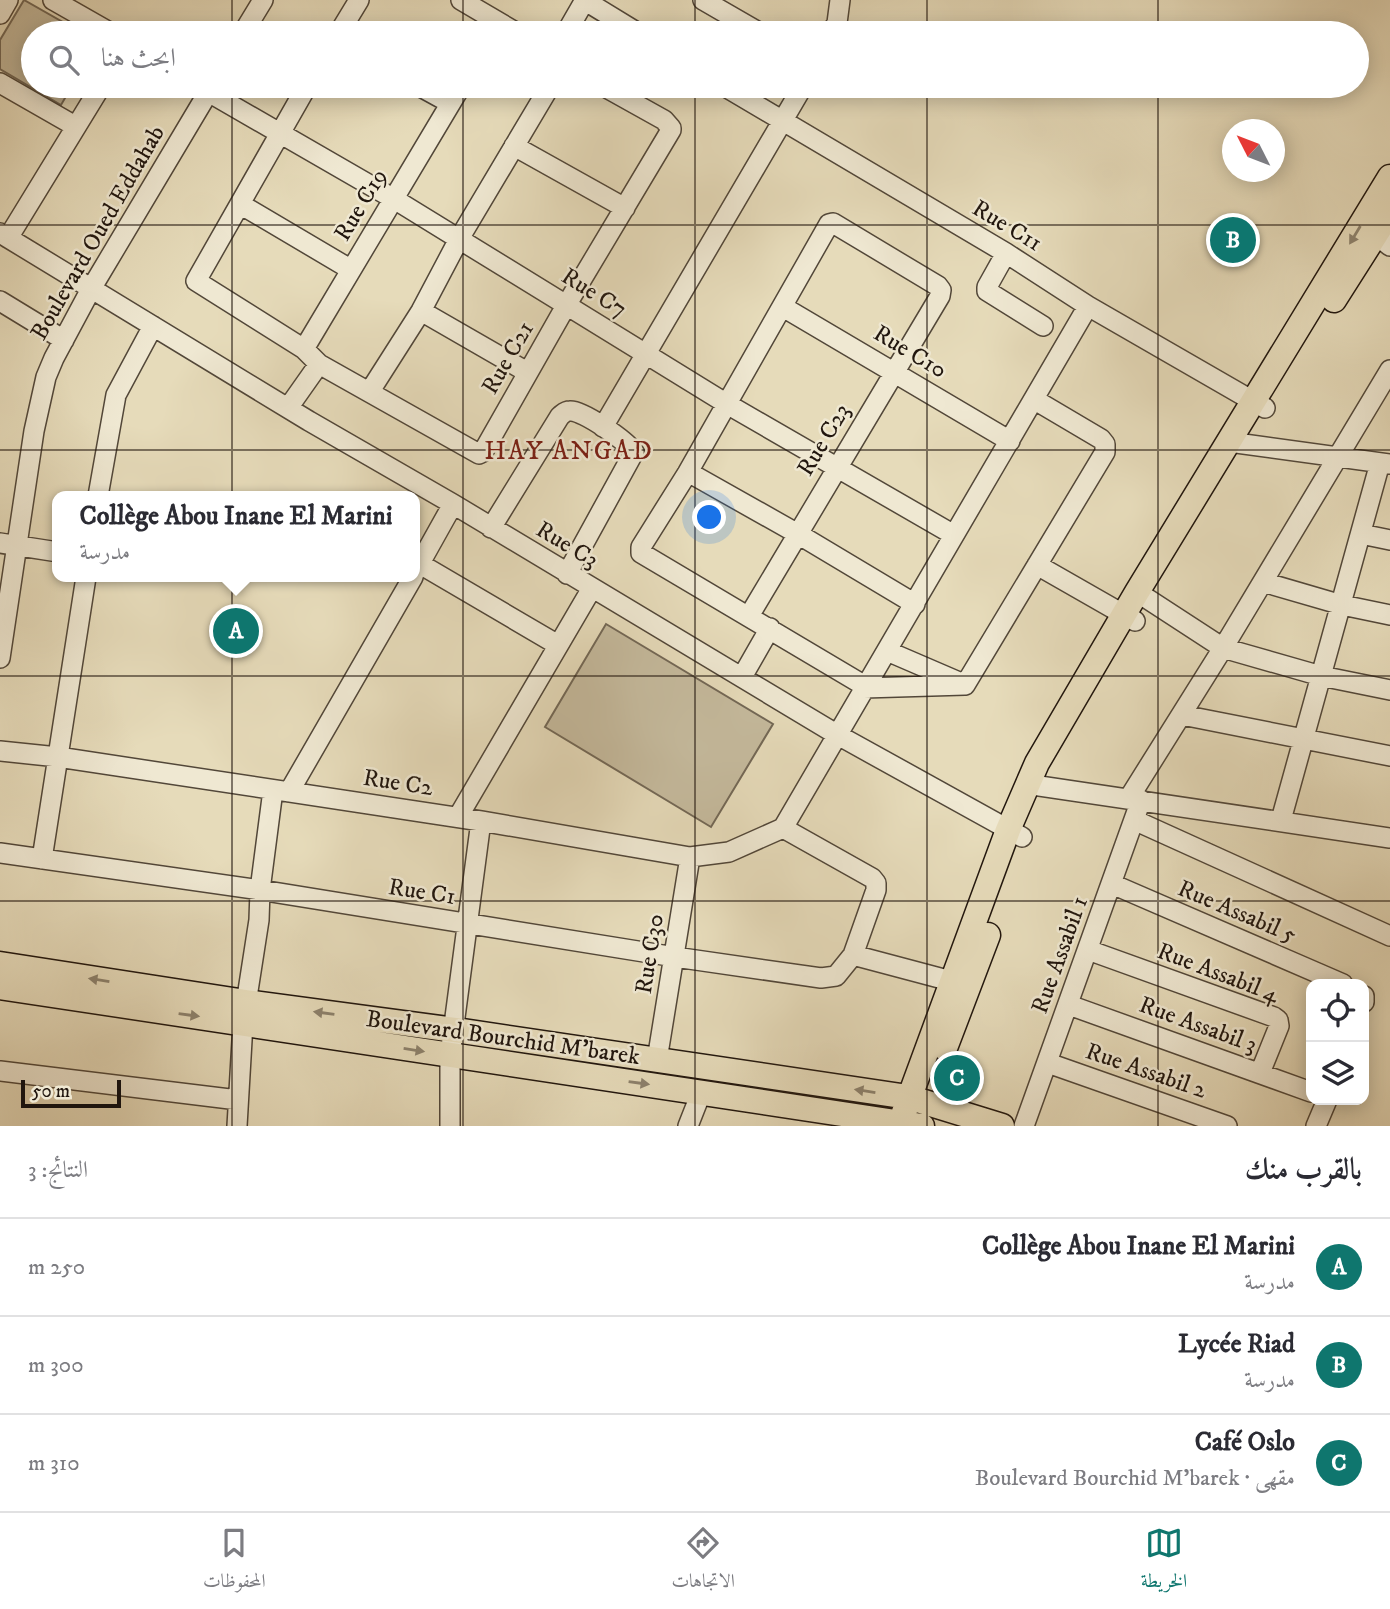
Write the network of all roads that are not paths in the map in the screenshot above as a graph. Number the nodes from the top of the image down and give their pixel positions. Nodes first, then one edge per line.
1 (9, 0) edge
2 (54, 0) edge
3 (359, 0) edge
4 (461, 0) edge
5 (585, 0) edge
6 (703, 0) edge
7 (840, 0) edge
8 (259, 1) edge
9 (0, 14) edge
10 (90, 21) edge
11 (249, 21) edge
12 (346, 21) edge
13 (487, 21) edge
14 (573, 21) edge
15 (619, 21) edge
16 (739, 21) edge
17 (836, 21) edge
18 (0, 83) edge
19 (21, 95) edge
20 (26, 98) edge
21 (93, 98) edge
22 (200, 98) edge
23 (223, 98) edge
24 (300, 98) edge
25 (441, 98) edge
26 (453, 98) edge
27 (543, 98) edge
28 (625, 98) edge
29 (744, 98) edge
30 (796, 98) edge
31 (450, 103) junction
32 (782, 121) junction
33 (75, 126) junction
34 (279, 132) junction
35 (514, 146) junction
36 (1390, 177) edge
37 (394, 200) junction
38 (240, 204) junction
39 (625, 208) junction
40 (1390, 212) edge
41 (4, 236) edge
42 (459, 239) junction
43 (1383, 241) edge
44 (1006, 253) junction
45 (351, 270) junction
46 (91, 289) junction
47 (0, 301) edge
48 (567, 304) junction
49 (1088, 306) junction
50 (783, 307) junction
51 (421, 311) junction
52 (153, 326) junction
53 (1043, 326) dead end
54 (64, 340) junction
55 (304, 349) junction
56 (647, 355) junction
57 (319, 364) junction
58 (1390, 370) edge
59 (894, 371) junction
60 (527, 372) junction
61 (370, 391) junction
62 (1035, 400) junction
63 (727, 404) junction
64 (1259, 405) junction
65 (288, 408) junction
66 (603, 427) junction
67 (1010, 441) junction
68 (1237, 443) junction
69 (1338, 456) junction
70 (1385, 463) edge
71 (836, 467) junction
72 (688, 472) junction
73 (99, 491) edge
74 (453, 504) junction
75 (491, 528) junction
76 (798, 534) junction
77 (1361, 534) junction
78 (954, 535) junction
79 (1390, 540) edge
80 (8, 545) edge
81 (52, 551) edge
82 (420, 564) edge
83 (1037, 565) junction
84 (420, 573) edge
85 (567, 573) junction
86 (85, 582) edge
87 (409, 582) edge
88 (1262, 582) junction
89 (592, 588) junction
90 (1143, 595) junction
91 (915, 604) junction
92 (1342, 605) junction
93 (1390, 615) edge
94 (749, 616) junction
95 (1129, 617) junction
96 (770, 628) junction
97 (558, 645) junction
98 (1223, 648) junction
99 (887, 651) junction
100 (0, 658) edge
101 (1321, 676) junction
102 (742, 677) junction
103 (965, 685) junction
104 (864, 687) junction
105 (1390, 690) edge
106 (1182, 715) junction
107 (836, 734) junction
108 (1304, 741) junction
109 (0, 751) edge
110 (1390, 756) edge
111 (58, 757) junction
112 (1034, 785) junction
113 (281, 791) junction
114 (1135, 799) junction
115 (458, 817) junction
116 (1282, 820) junction
117 (481, 821) junction
118 (1135, 821) junction
119 (783, 828) junction
120 (1015, 833) junction
121 (1390, 838) edge
122 (0, 853) edge
123 (691, 857) junction
124 (42, 859) junction
125 (1112, 884) junction
126 (260, 890) junction
127 (469, 925) junction
128 (1390, 936) edge
129 (1088, 950) junction
130 (853, 955) junction
131 (675, 957) junction
132 (0, 964) edge
133 (1330, 979) edge
134 (962, 984) junction
135 (0, 987) edge
136 (1069, 1005) junction
137 (244, 1013) junction
138 (455, 1030) junction
139 (450, 1055) junction
140 (657, 1059) junction
141 (1048, 1063) junction
142 (687, 1064) junction
143 (0, 1071) edge
144 (1260, 1073) junction
145 (1306, 1090) edge
146 (692, 1091) junction
147 (238, 1100) junction
148 (1325, 1105) edge
149 (912, 1118) edge
150 (237, 1126) edge
151 (450, 1126) edge
152 (688, 1126) edge
153 (1002, 1126) edge
154 (1024, 1126) edge
155 (1227, 1126) edge
156 (1316, 1126) edge

1 - 9 street
2 - 10 street
3 - 12 street
4 - 13 street
5 - 14 street
5 - 15 street
6 - 16 street
7 - 17 street
8 - 11 street
18 - 19 street
20 - 33 street
21 - 33 street
22 - 46 street, Boulevard Oued Eddahab
23 - 34 street, Rue C7
24 - 34 street
25 - 31 street
26 - 31 street, Rue C19
27 - 35 street
28 - 39 street, Rue C21
29 - 32 street, Rue C11
30 - 32 street
31 - 37 street, Rue C19
32 - 44 street, Rue C11
32 - 56 street
33 - 41 street
34 - 37 street, Rue C7
34 - 38 street
35 - 39 street
35 - 42 street
36 -> 64 main road
37 - 42 street, Rue C7
37 - 45 street, Rue C19
38 - 45 street
38 - 55 street, Rue C21
39 - 48 street, Rue C21
40 - 43 main road
41 - 46 street, Rue C3
42 - 48 street, Rue C7
42 - 51 street
43 - 64 main road
44 - 49 street, Rue C11
44 - 53 street
45 - 55 street, Rue C19
46 - 52 street, Rue C3
46 - 54 street, Boulevard Oued Eddahab
47 - 54 street
48 - 56 street, Rue C7
48 - 60 street, Rue C21
49 - 62 street
49 - 64 street, Rue C11
50 - 59 street, Rue C10
50 - 59 street, Rue C23
50 - 63 street
51 - 60 street
51 - 61 street
52 - 65 street, Rue C3
52 - 73 street
54 - 80 street, Boulevard Oued Eddahab
55 - 57 street, Rue C21
56 - 63 street, Rue C7
56 - 66 street
57 - 61 street, Rue C21
57 - 65 street
58 - 69 street, Rue Assabil 1
59 - 67 street, Rue C10
59 - 71 street, Rue C23
60 - 61 street, Rue C21
62 - 67 street
62 - 83 street
63 - 71 street, Rue C7
63 - 72 street
64 - 68 main road
65 - 74 street, Rue C3
66 - 75 street
66 - 85 street
67 - 78 street
68 - 69 street
68 - 90 main road
69 - 70 street
69 - 88 street, Rue Assabil 1
70 - 77 street
71 - 76 street, Rue C23
71 - 78 street, Rue C7
72 - 76 street
72 - 94 street
74 - 75 street, Rue C3
74 - 82 street
75 - 85 street, Rue C3
76 - 91 street
76 - 94 street, Rue C23
77 - 79 street
77 - 92 street
78 - 91 street
80 - 81 street
80 - 100 street, Boulevard Oued Eddahab
83 - 95 street
83 - 103 street
84 - 97 street
85 - 89 street, Rue C3
86 - 111 street
87 - 113 street
88 - 92 street
88 - 98 street, Rue Assabil 1
89 - 97 street
89 - 102 street, Rue C3
90 - 95 main road
90 - 98 street
91 - 99 street
92 - 93 street
92 - 101 street
94 - 96 street
95 - 112 main road
96 - 102 street
96 - 104 street
97 - 115 street
98 - 101 street
98 - 106 street, Rue Assabil 1
99 - 103 street
99 - 104 street
101 - 105 street
101 - 108 street
102 - 107 street, Rue C3
103 - 104 street
104 - 107 street
106 - 108 street
106 - 114 street, Rue Assabil 1
107 - 119 street
107 - 120 street, Rue C3
108 - 110 street
108 - 116 street
109 - 111 street, Rue C2
111 - 113 street, Rue C2
111 - 124 street
112 - 114 street
112 - 120 main road
113 - 115 street, Rue C2
113 - 126 street
114 - 116 street
114 - 118 street, Rue Assabil 1
115 - 117 street, Rue C2
116 - 121 street
117 - 123 street, Rue C2
117 - 127 street
118 - 125 street, Rue Assabil 1
118 - 128 street
119 - 123 street, Rue C2
119 - 130 street
120 - 134 main road
122 - 124 street, Rue C1
123 - 131 street, Rue C30
124 - 126 street, Rue C1
125 - 129 street, Rue Assabil 1
125 - 133 street, Rue Assabil 5
126 - 127 street, Rue C1
126 - 137 street
127 - 131 street, Rue C1
127 - 138 street
129 - 136 street, Rue Assabil 1
129 - 144 street, Rue Assabil 4
130 - 131 street, Rue C1
130 - 134 street
131 - 140 street, Rue C30
137 -> 132 main road, Boulevard Bourchid M'barek
134 - 149 main road
135 -> 137 main road, Boulevard Bourchid M'barek
136 - 141 street, Rue Assabil 1
136 - 144 street, Rue Assabil 3
138 -> 137 main road, Boulevard Bourchid M'barek
137 -> 139 main road, Boulevard Bourchid M'barek
137 - 147 street
138 - 139 street
138 - 140 main road, Boulevard Bourchid M'barek
139 -> 146 main road, Boulevard Bourchid M'barek
139 - 151 street
140 - 142 main road, Boulevard Bourchid M'barek
141 - 154 street, Rue Assabil 1
141 - 155 street, Rue Assabil 2
142 - 146 main road
149 -> 142 main road, Boulevard Bourchid M'barek
143 - 147 street
144 - 145 street, Rue Assabil 3
146 - 149 main road, Boulevard Bourchid M'barek
146 - 152 street
147 - 150 street
148 - 156 street
149 - 153 main road, Boulevard Bourchid M'barek

